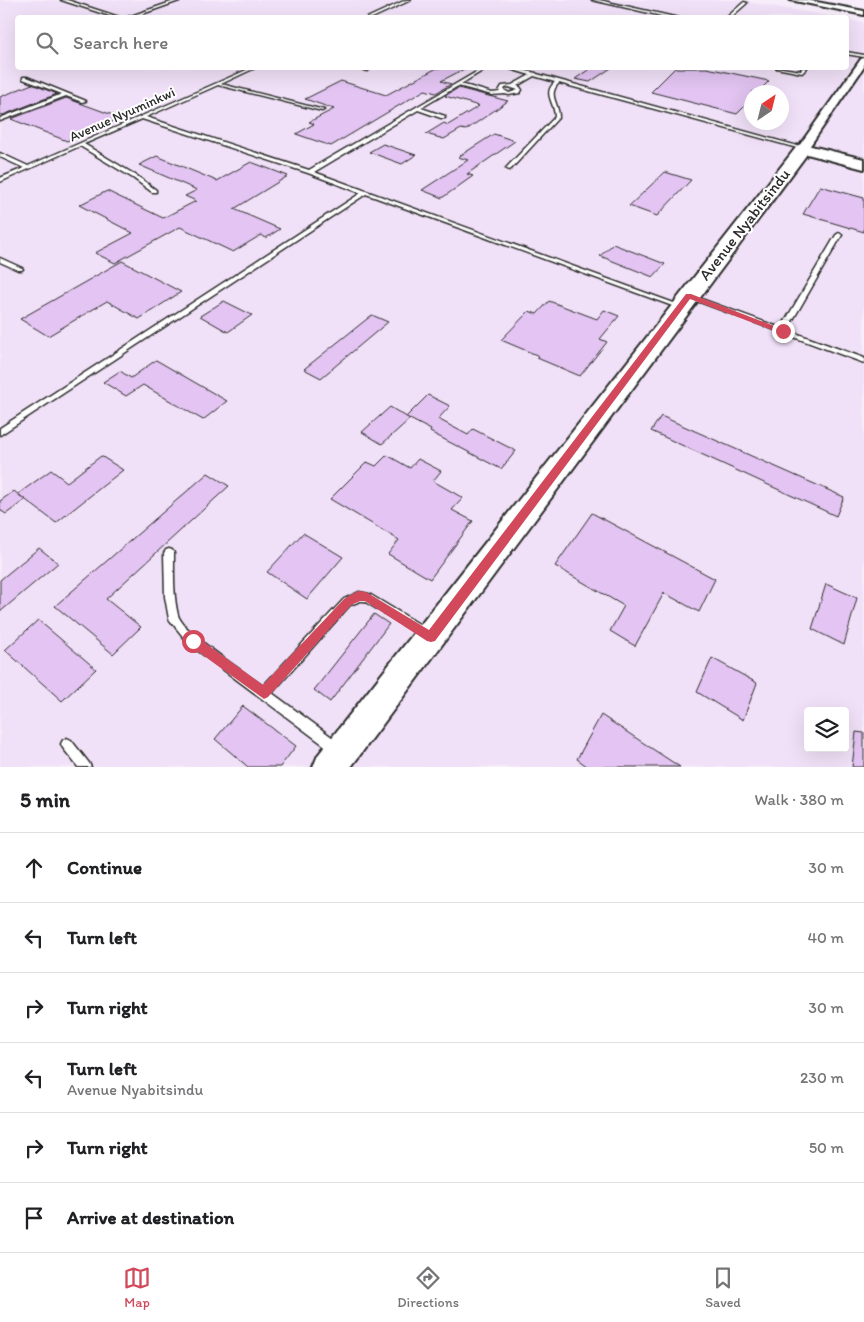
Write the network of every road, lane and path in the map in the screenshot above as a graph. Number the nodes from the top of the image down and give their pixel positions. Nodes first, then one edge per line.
1 (63, 0) edge
2 (180, 0) edge
3 (409, 0) edge
4 (594, 0) edge
5 (794, 0) edge
6 (745, 3) dead end
7 (864, 13) edge
8 (112, 15) edge
9 (135, 15) edge
10 (375, 15) edge
11 (664, 15) edge
12 (731, 15) edge
13 (849, 53) edge
14 (864, 56) edge
15 (864, 61) edge
16 (249, 70) edge
17 (482, 70) edge
18 (518, 70) edge
19 (788, 70) edge
20 (804, 70) edge
21 (535, 74) junction
22 (25, 78) dead end
23 (559, 81) junction
24 (218, 84) junction
25 (457, 84) junction
26 (66, 94) junction
27 (84, 101) dead end
28 (417, 108) junction
29 (322, 110) dead end
30 (142, 117) junction
31 (443, 117) dead end
32 (0, 120) edge
33 (80, 144) junction
34 (803, 148) junction
35 (0, 155) edge
36 (864, 164) edge
37 (27, 167) junction
38 (509, 168) dead end
39 (310, 172) junction
40 (0, 180) edge
41 (154, 191) dead end
42 (366, 192) junction
43 (839, 234) dead end
44 (0, 260) edge
45 (20, 269) dead end
46 (685, 302) junction
47 (783, 331) junction
48 (864, 361) edge
49 (0, 432) edge
50 (169, 553) dead end
51 (431, 637) junction
52 (264, 693) junction
53 (67, 744) dead end
54 (336, 759) edge
55 (85, 767) edge

1 - 8 lane
2 - 9 lane
3 - 10 lane
4 - 11 lane
5 - 7 street
6 - 12 lane
13 - 14 lane
15 - 34 street, Avenue Nyabitsindu
16 - 24 lane, Avenue Nyuminkwi
17 - 25 lane
18 - 21 lane
19 - 20 lane
21 - 23 lane
21 - 25 lane
22 - 26 lane
23 - 34 lane
23 - 38 lane
24 - 29 lane
24 - 30 lane, Avenue Nyuminkwi
25 - 28 lane
26 - 27 lane
26 - 32 lane
28 - 31 lane
28 - 39 lane
30 - 33 lane, Avenue Nyuminkwi
30 - 39 lane
33 - 37 lane, Avenue Nyuminkwi
33 - 41 lane
34 - 36 street
34 - 46 street, Avenue Nyabitsindu
35 - 37 lane
37 - 40 lane, Avenue Nyuminkwi
39 - 42 lane
42 - 46 lane
42 - 49 lane
43 - 47 lane
44 - 45 lane
46 - 47 lane
46 - 51 street, Avenue Nyabitsindu
47 - 48 lane
50 - 52 lane
51 - 52 lane
51 - 54 street, Avenue Nyabitsindu
52 - 54 lane
53 - 55 lane

